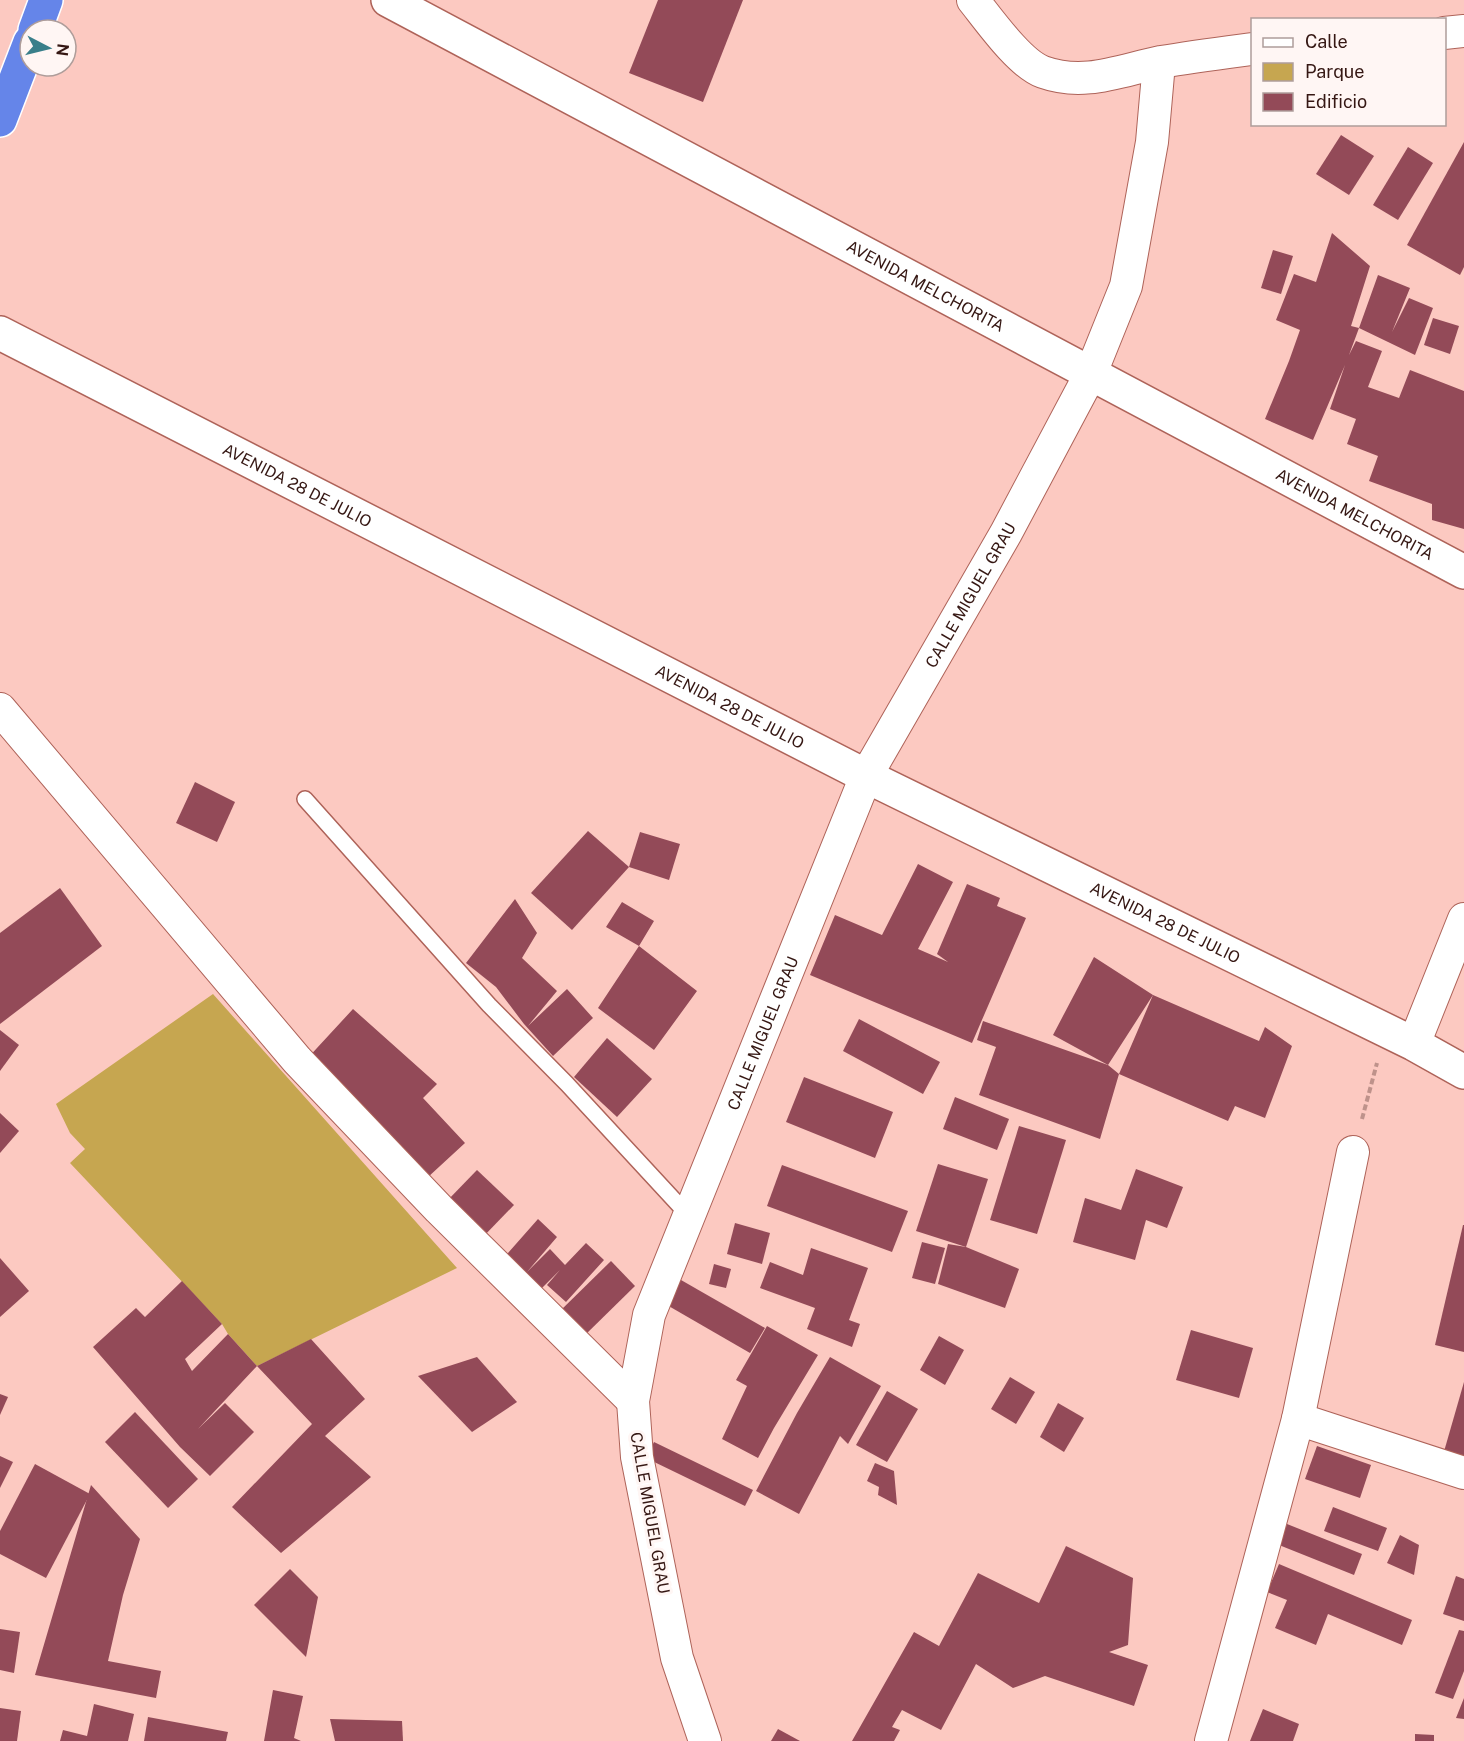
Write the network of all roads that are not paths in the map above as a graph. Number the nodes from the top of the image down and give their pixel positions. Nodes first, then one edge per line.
1 (46, 0) edge
2 (388, 0) edge
3 (973, 0) edge
4 (39, 18) edge
5 (1464, 31) edge
6 (1446, 33) edge
7 (1251, 49) edge
8 (1159, 63) junction
9 (18, 73) edge
10 (0, 120) edge
11 (0, 333) edge
12 (1090, 373) junction
13 (1464, 572) edge
14 (0, 709) edge
15 (866, 776) junction
16 (305, 800) dead end
17 (1464, 919) edge
18 (1414, 1044) junction
19 (1464, 1072) edge
20 (1353, 1152) road end
21 (688, 1216) junction
22 (633, 1401) junction
23 (1298, 1419) junction
24 (1464, 1473) edge
25 (705, 1741) edge
26 (1210, 1741) edge

1 - 4 highway
2 - 12 main road, AVENIDA MELCHORITA
3 - 8 street
5 - 6 street
7 - 8 street
8 - 12 street, CALLE MIGUEL GRAU
9 - 10 highway
11 - 15 main road, AVENIDA 28 DE JULIO
12 - 13 main road, AVENIDA MELCHORITA
12 - 15 street, CALLE MIGUEL GRAU
14 - 22 street
15 - 18 main road, AVENIDA 28 DE JULIO
15 - 21 street, CALLE MIGUEL GRAU
16 - 21 lane
17 - 18 street
18 - 19 main road, AVENIDA 28 DE JULIO
20 - 23 street
21 - 22 street, CALLE MIGUEL GRAU
22 - 25 street, CALLE MIGUEL GRAU
23 - 24 street
23 - 26 street

